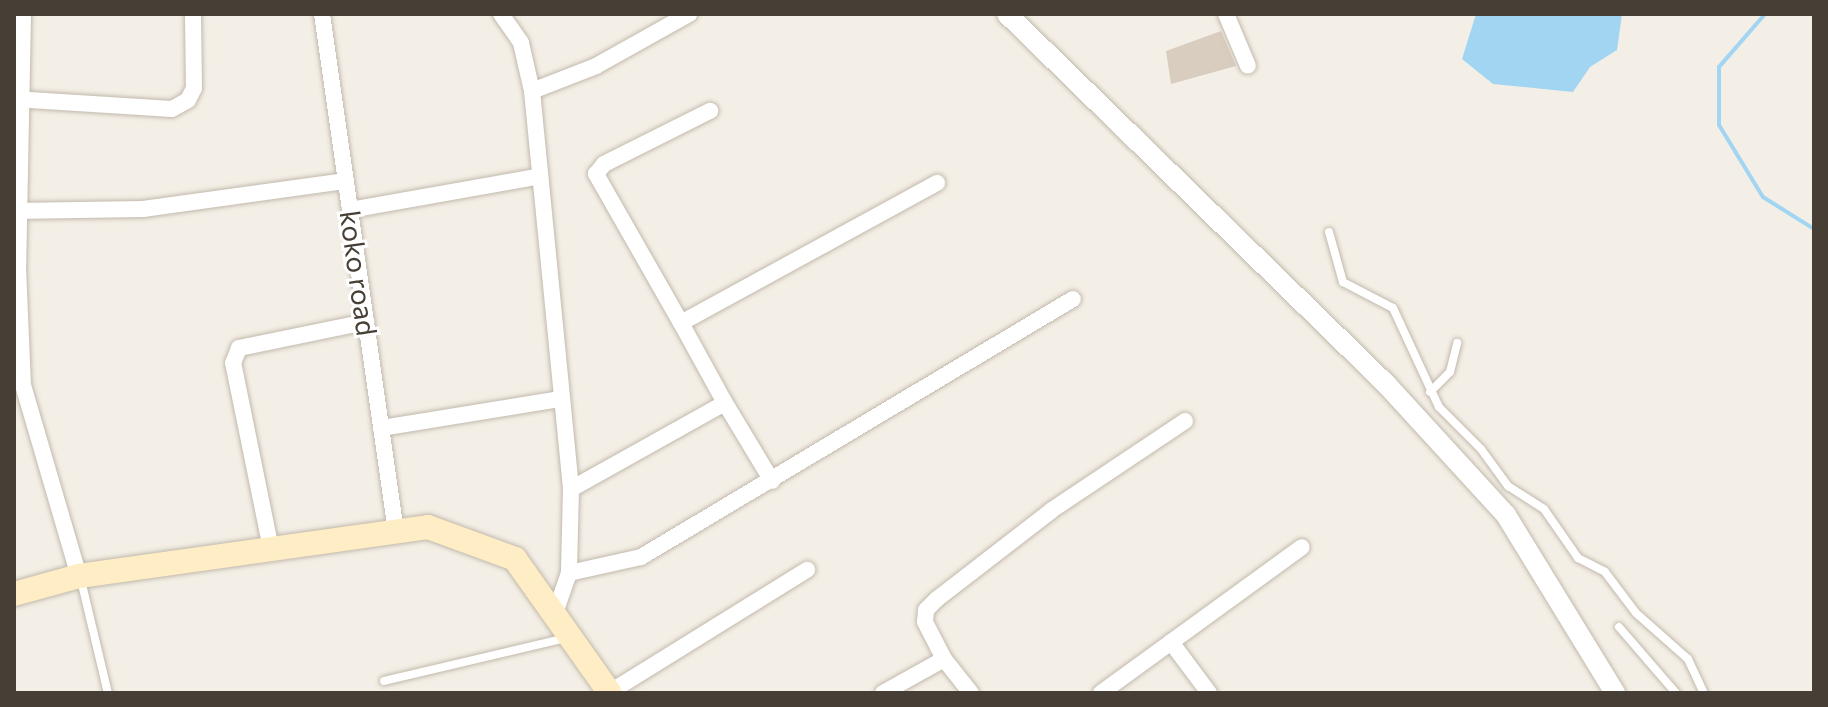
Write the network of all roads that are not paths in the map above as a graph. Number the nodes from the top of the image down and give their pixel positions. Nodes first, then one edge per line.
1 (23, 14) edge
2 (193, 14) edge
3 (322, 14) edge
4 (527, 14) edge
5 (689, 14) edge
6 (1007, 14) edge
7 (1226, 14) edge
8 (506, 18) edge
9 (1248, 66) dead end
10 (532, 91) junction
11 (16, 99) edge
12 (710, 111) dead end
13 (540, 176) junction
14 (346, 181) junction
15 (937, 183) dead end
16 (350, 210) junction
17 (16, 211) edge
18 (1329, 232) dead end
19 (1073, 299) dead end
20 (366, 322) junction
21 (681, 323) junction
22 (1457, 343) dead end
23 (1430, 392) junction
24 (561, 399) junction
25 (725, 403) junction
26 (1185, 421) dead end
27 (381, 428) junction
28 (772, 481) junction
29 (571, 489) junction
30 (396, 532) junction
31 (1302, 547) dead end
32 (271, 549) junction
33 (807, 570) dead end
34 (569, 573) junction
35 (79, 576) junction
36 (14, 594) edge
37 (555, 613) junction
38 (1619, 627) dead end
39 (571, 636) junction
40 (1171, 642) junction
41 (944, 659) junction
42 (384, 681) dead end
43 (610, 692) edge
44 (108, 693) edge
45 (883, 693) edge
46 (971, 693) edge
47 (1101, 693) edge
48 (1209, 693) edge
49 (1615, 693) edge
50 (1676, 693) edge
51 (1704, 693) edge

1 - 11 street
2 - 11 street
3 - 14 street, koko road
4 - 8 street
5 - 10 street
6 - 49 street
7 - 9 street
8 - 10 street
10 - 13 street
11 - 17 street
12 - 21 street
13 - 16 street
13 - 24 street
14 - 16 street, koko road
14 - 17 street
15 - 21 street
16 - 20 street, koko road
17 - 35 street
18 - 23 lane
19 - 28 street
20 - 27 street, koko road
20 - 32 street
21 - 25 street
22 - 23 lane
23 - 51 lane
24 - 27 street
24 - 29 street
25 - 28 street
25 - 29 street
26 - 41 street
27 - 30 street, koko road
28 - 34 street
29 - 34 street
30 - 32 main road
30 - 37 main road
31 - 40 street
32 - 35 main road
33 - 43 street
34 - 37 street
35 - 36 main road
35 - 44 lane
37 - 39 main road
38 - 50 lane
39 - 42 lane
39 - 43 main road
40 - 47 street
40 - 48 street
41 - 45 street
41 - 46 street

